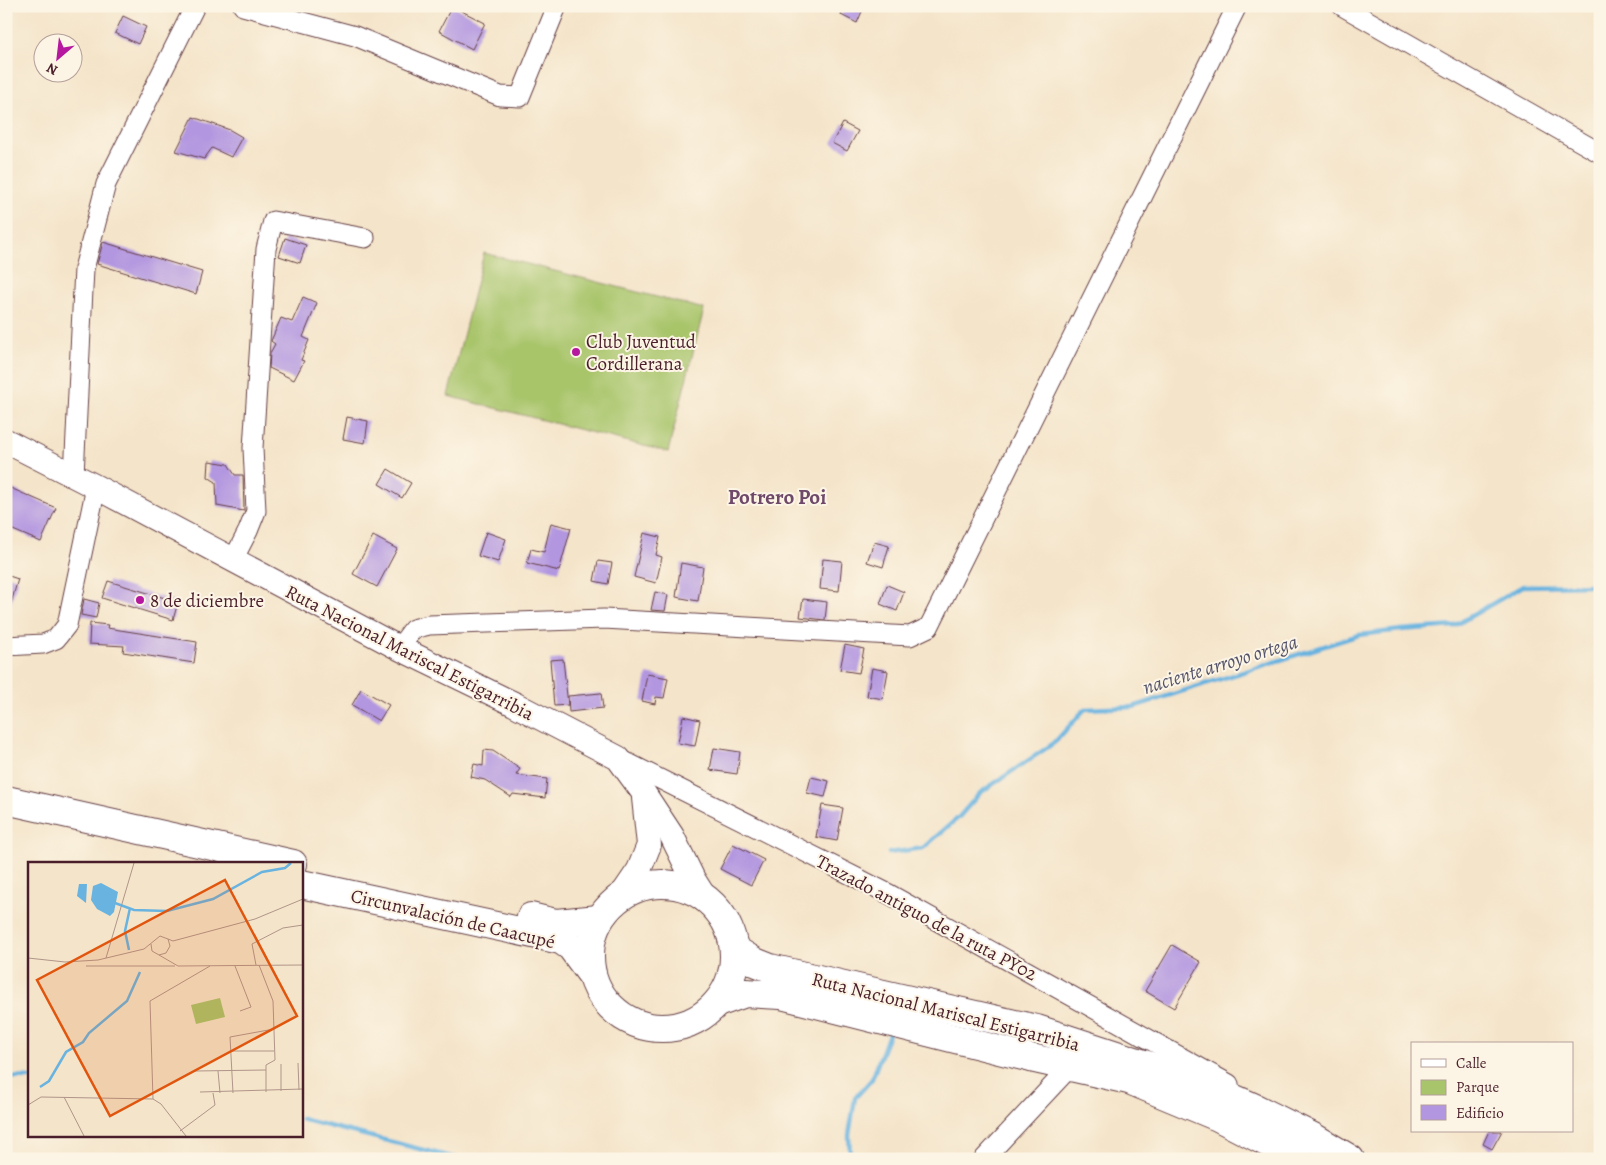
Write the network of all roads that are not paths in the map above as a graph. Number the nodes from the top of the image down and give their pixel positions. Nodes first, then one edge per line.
1 (195, 6) edge
2 (243, 6) edge
3 (556, 6) edge
4 (1237, 6) edge
5 (1342, 6) edge
6 (1600, 153) edge
7 (365, 238) dead end
8 (6, 441) edge
9 (74, 475) junction
10 (96, 487) junction
11 (233, 560) junction
12 (6, 646) edge
13 (399, 648) junction
14 (618, 758) junction
15 (643, 792) junction
16 (6, 800) edge
17 (6, 817) edge
18 (203, 862) edge
19 (284, 862) edge
20 (302, 866) edge
21 (302, 884) edge
22 (622, 895) junction
23 (706, 898) junction
24 (599, 918) junction
25 (734, 949) junction
26 (591, 974) junction
27 (717, 1003) junction
28 (1070, 1067) junction
29 (1232, 1086) dead end
30 (984, 1159) edge
31 (1299, 1159) edge
32 (1350, 1159) edge

1 - 9 street
2 - 3 street
4 - 13 street
5 - 6 street
7 - 11 street
8 - 9 main road, Ruta Nacional Mariscal Estigarribia
9 - 10 main road, Ruta Nacional Mariscal Estigarribia
10 - 11 main road, Ruta Nacional Mariscal Estigarribia
10 - 12 street
11 - 13 main road, Ruta Nacional Mariscal Estigarribia
13 - 14 main road, Ruta Nacional Mariscal Estigarribia
14 - 15 main road, Ruta Nacional Mariscal Estigarribia
14 - 29 street, Trazado antiguo de la ruta PY02
15 - 22 main road
15 - 23 main road, Ruta Nacional Mariscal Estigarribia
16 - 19 highway
17 - 18 highway
20 - 24 highway, Circunvalación de Caacupé
21 - 26 highway, Circunvalación de Caacupé
22 - 23 highway
22 - 24 highway
23 - 25 highway
24 - 26 highway
25 - 27 highway
25 - 32 highway, Ruta Nacional Mariscal Estigarribia
26 - 27 highway
27 - 28 highway, Ruta Nacional Mariscal Estigarribia
28 - 30 street
28 - 31 highway, Ruta Nacional Mariscal Estigarribia

